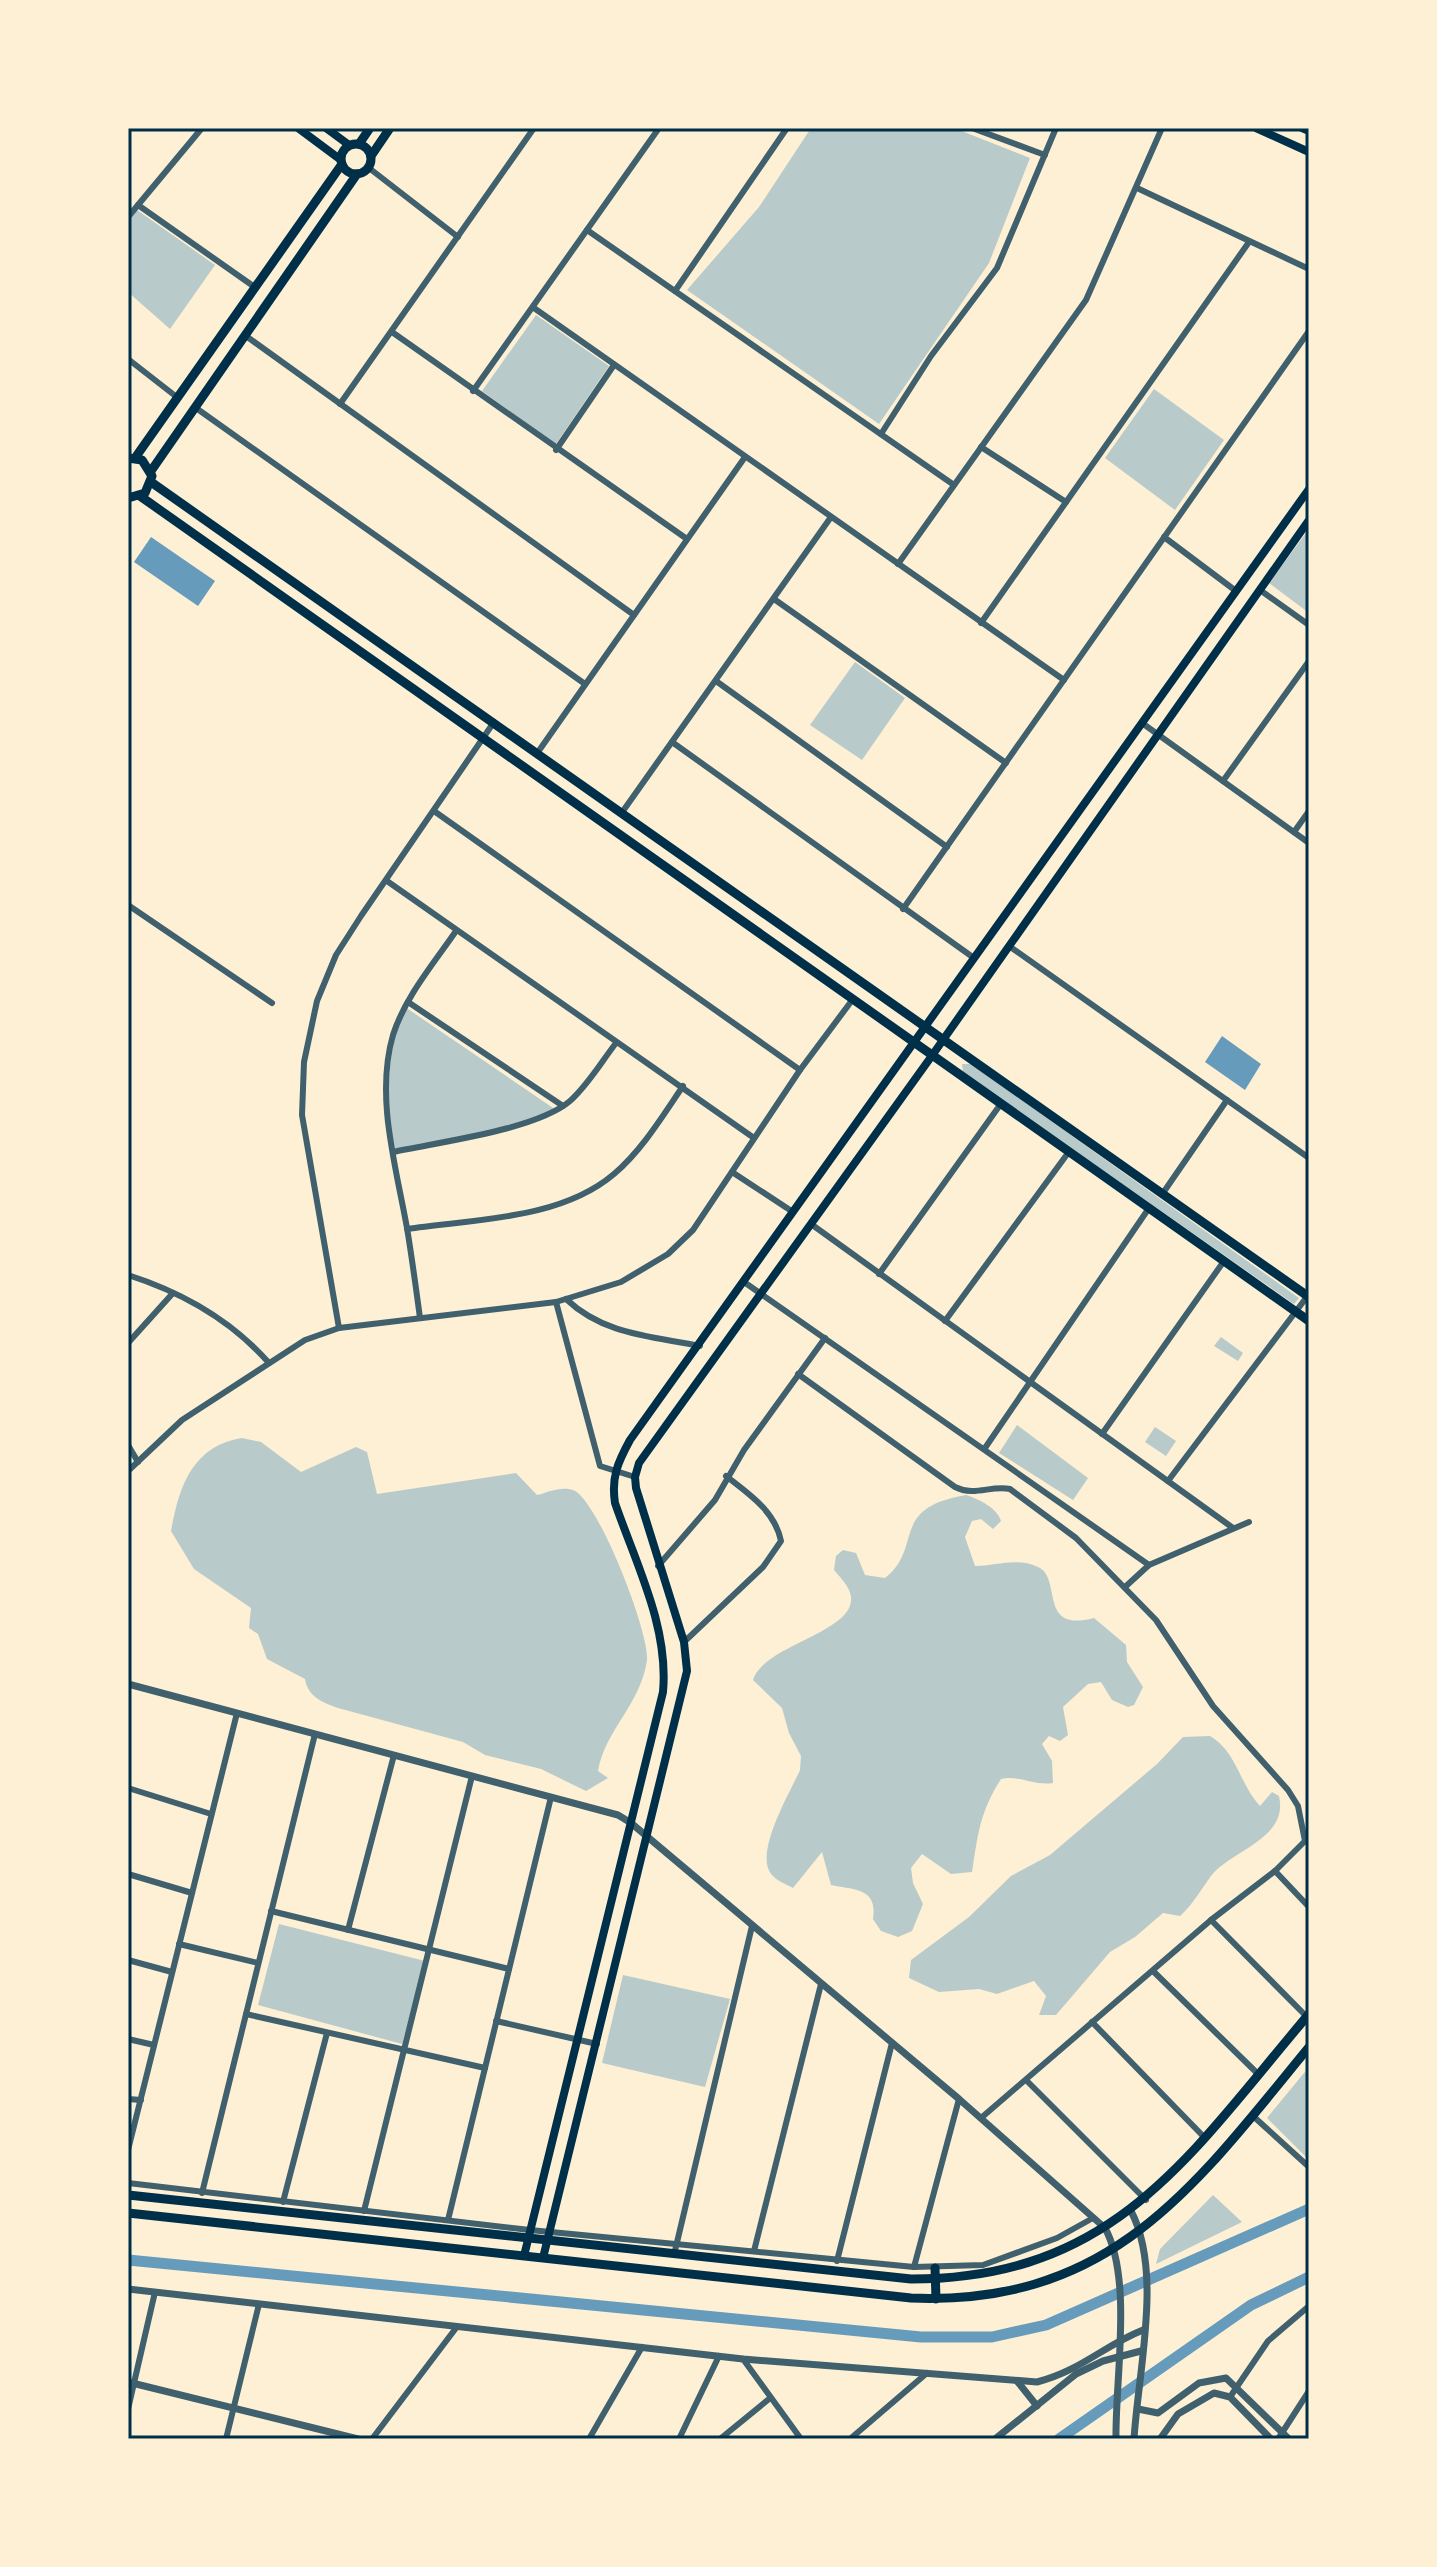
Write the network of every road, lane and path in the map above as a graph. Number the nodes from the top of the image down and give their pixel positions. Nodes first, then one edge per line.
1 (202, 128) edge
2 (298, 128) edge
3 (326, 128) edge
4 (370, 128) edge
5 (390, 128) edge
6 (534, 128) edge
7 (659, 128) edge
8 (787, 128) edge
9 (972, 128) edge
10 (1056, 128) edge
11 (1162, 128) edge
12 (1256, 128) edge
13 (1302, 128) edge
14 (1309, 131) edge
15 (354, 145) junction
16 (1309, 152) edge
17 (1045, 155) junction
18 (371, 156) junction
19 (341, 162) junction
20 (369, 168) junction
21 (357, 174) junction
22 (1137, 188) junction
23 (138, 205) junction
24 (128, 217) edge
25 (298, 227) junction
26 (587, 230) junction
27 (314, 237) junction
28 (458, 237) junction
29 (1249, 242) junction
30 (1309, 269) edge
31 (256, 288) junction
32 (675, 291) junction
33 (534, 308) junction
34 (1309, 331) edge
35 (392, 332) junction
36 (246, 336) junction
37 (128, 359) edge
38 (614, 365) junction
39 (473, 391) junction
40 (178, 398) junction
41 (340, 404) junction
42 (196, 408) junction
43 (881, 434) junction
44 (981, 447) junction
45 (556, 450) junction
46 (745, 457) junction
47 (132, 458) edge
48 (151, 471) junction
49 (151, 482) junction
50 (954, 485) junction
51 (1309, 489) edge
52 (131, 498) edge
53 (1300, 501) junction
54 (1066, 502) junction
55 (1309, 507) edge
56 (831, 517) junction
57 (1309, 520) edge
58 (1164, 537) junction
59 (687, 539) junction
60 (898, 564) junction
61 (1260, 590) junction
62 (1236, 591) junction
63 (774, 599) junction
64 (634, 615) junction
65 (981, 623) junction
66 (1309, 625) edge
67 (1309, 661) edge
68 (1064, 680) junction
69 (716, 681) junction
70 (585, 684) junction
71 (494, 722) junction
72 (1142, 723) junction
73 (1157, 733) junction
74 (484, 737) junction
75 (672, 742) junction
76 (538, 752) junction
77 (1006, 763) junction
78 (1223, 781) junction
79 (434, 811) junction
80 (623, 811) junction
81 (1309, 811) edge
82 (1294, 832) junction
83 (1309, 843) edge
84 (947, 847) junction
85 (387, 881) junction
86 (128, 905) edge
87 (903, 909) junction
88 (456, 931) junction
89 (1009, 946) junction
90 (974, 958) junction
91 (853, 999) junction
92 (408, 1002) junction
93 (272, 1003) dead end
94 (926, 1027) junction
95 (943, 1039) junction
96 (616, 1043) junction
97 (914, 1045) junction
98 (931, 1057) junction
99 (800, 1070) junction
100 (683, 1086) junction
101 (1227, 1100) junction
102 (1000, 1105) junction
103 (563, 1106) junction
104 (754, 1138) junction
105 (393, 1152) junction
106 (1068, 1153) junction
107 (1309, 1158) edge
108 (732, 1172) junction
109 (1163, 1193) junction
110 (1149, 1208) junction
111 (793, 1212) junction
112 (811, 1224) junction
113 (407, 1229) junction
114 (1224, 1261) junction
115 (879, 1274) junction
116 (128, 1275) edge
117 (744, 1282) junction
118 (173, 1293) junction
119 (762, 1294) junction
120 (1309, 1295) edge
121 (566, 1299) junction
122 (556, 1302) junction
123 (1296, 1311) junction
124 (420, 1318) junction
125 (945, 1321) junction
126 (1309, 1321) edge
127 (339, 1328) junction
128 (825, 1338) junction
129 (128, 1343) edge
130 (700, 1346) junction
131 (269, 1363) junction
132 (798, 1374) junction
133 (1030, 1382) junction
134 (1102, 1434) junction
135 (128, 1445) edge
136 (985, 1448) junction
137 (138, 1462) junction
138 (128, 1471) edge
139 (614, 1471) junction
140 (726, 1476) junction
141 (635, 1477) junction
142 (1168, 1481) junction
143 (1249, 1522) dead end
144 (1233, 1528) junction
145 (1149, 1565) junction
146 (658, 1566) junction
147 (1125, 1587) junction
148 (684, 1642) junction
149 (128, 1684) edge
150 (237, 1713) junction
151 (315, 1734) junction
152 (394, 1755) junction
153 (472, 1776) junction
154 (128, 1788) edge
155 (551, 1797) junction
156 (211, 1814) junction
157 (631, 1823) junction
158 (647, 1838) junction
159 (1275, 1871) junction
160 (128, 1874) edge
161 (192, 1893) junction
162 (1309, 1907) edge
163 (271, 1911) junction
164 (1211, 1920) junction
165 (752, 1926) junction
166 (348, 1930) junction
167 (179, 1944) junction
168 (429, 1950) junction
169 (128, 1960) edge
170 (258, 1963) junction
171 (509, 1969) junction
172 (1153, 1971) junction
173 (172, 1972) junction
174 (821, 1984) junction
175 (246, 2014) junction
176 (1308, 2015) edge
177 (496, 2021) junction
178 (1092, 2022) junction
179 (327, 2033) junction
180 (128, 2039) edge
181 (577, 2039) junction
182 (892, 2043) junction
183 (597, 2044) junction
184 (154, 2045) junction
185 (1309, 2048) edge
186 (404, 2050) junction
187 (485, 2068) junction
188 (1258, 2074) junction
189 (1026, 2080) junction
190 (128, 2099) edge
191 (959, 2099) junction
192 (141, 2100) junction
193 (1253, 2116) junction
194 (981, 2118) junction
195 (1204, 2137) junction
196 (128, 2150) edge
197 (1309, 2167) edge
198 (128, 2183) edge
199 (202, 2193) junction
200 (128, 2195) edge
201 (1146, 2200) junction
202 (283, 2202) junction
203 (364, 2211) junction
204 (1131, 2211) junction
205 (128, 2213) edge
206 (1093, 2218) junction
207 (448, 2220) junction
208 (1105, 2228) junction
209 (530, 2230) junction
210 (550, 2231) junction
211 (1141, 2231) junction
212 (527, 2240) junction
213 (547, 2243) junction
214 (677, 2243) junction
215 (1116, 2248) junction
216 (754, 2250) junction
217 (674, 2255) junction
218 (524, 2256) junction
219 (543, 2258) junction
220 (752, 2262) junction
221 (836, 2265) junction
222 (914, 2267) junction
223 (936, 2273) junction
224 (911, 2279) junction
225 (128, 2289) edge
226 (155, 2292) junction
227 (936, 2299) junction
228 (259, 2304) junction
229 (1309, 2306) edge
230 (456, 2328) junction
231 (1143, 2330) junction
232 (1119, 2340) junction
233 (642, 2347) junction
234 (1141, 2354) junction
235 (719, 2356) junction
236 (743, 2359) junction
237 (1119, 2359) junction
238 (927, 2373) junction
239 (1017, 2381) junction
240 (131, 2383) edge
241 (1236, 2384) junction
242 (1309, 2391) edge
243 (1230, 2397) junction
244 (769, 2399) junction
245 (1037, 2406) junction
246 (1138, 2406) junction
247 (128, 2409) edge
248 (235, 2409) junction
249 (1280, 2435) edge
250 (1115, 2436) edge
251 (226, 2439) edge
252 (358, 2439) edge
253 (372, 2439) edge
254 (589, 2439) edge
255 (679, 2439) edge
256 (720, 2439) edge
257 (801, 2439) edge
258 (850, 2439) edge
259 (995, 2439) edge
260 (1134, 2439) edge
261 (1160, 2439) edge
262 (1271, 2439) edge
263 (1289, 2439) edge

1 - 23 street
2 - 19 main road
3 - 15 main road
4 - 15 main road
5 - 18 main road
6 - 28 street
7 - 26 street
8 - 32 street
9 - 17 street
10 - 17 street
11 - 22 street
12 - 16 main road
13 - 14 main road
15 - 18 main road
15 - 19 main road
17 - 43 street
18 - 20 main road
19 - 21 main road
19 - 25 main road
20 - 21 main road
20 - 28 street
21 - 27 main road
22 - 29 street
22 - 44 street
23 - 24 street
23 - 31 street
25 - 27 main road
25 - 31 main road
26 - 32 street
26 - 33 street
27 - 36 main road
28 - 35 street
29 - 30 street
29 - 54 street
31 - 40 main road
32 - 43 street
33 - 38 street
33 - 39 street
34 - 58 street
35 - 39 street
35 - 41 street
36 - 41 street
36 - 42 main road
37 - 40 street
38 - 45 street
38 - 46 street
39 - 45 street
40 - 47 main road
41 - 64 street
42 - 48 main road
42 - 70 street
43 - 50 street
44 - 50 street
44 - 54 street
45 - 59 street
46 - 56 street
46 - 59 street
47 - 48 main road
48 - 49 main road
49 - 52 main road
49 - 71 main road
50 - 60 street
51 - 53 main road
52 - 74 main road
53 - 55 street
53 - 62 main road
54 - 65 street
56 - 60 street
56 - 63 street
57 - 61 main road
58 - 62 street
58 - 68 street
59 - 64 street
60 - 65 street
61 - 66 street
61 - 73 main road
62 - 72 main road
63 - 69 street
63 - 77 street
64 - 70 street
65 - 68 street
67 - 78 street
68 - 77 street
69 - 75 street
69 - 84 street
70 - 76 street
71 - 74 street
71 - 76 main road
72 - 73 street
72 - 90 main road
73 - 78 street
73 - 89 main road
74 - 79 street
74 - 91 main road
75 - 80 street
75 - 87 street
76 - 80 main road
77 - 84 street
78 - 82 street
79 - 85 street
79 - 99 street
80 - 94 main road
81 - 82 street
82 - 83 street
84 - 87 street
85 - 88 street
85 - 127 street
86 - 93 street
87 - 90 street
88 - 92 street
88 - 96 street
89 - 95 main road
89 - 101 street
90 - 94 main road
91 - 97 main road
91 - 99 street
92 - 103 street
92 - 105 street
94 - 95 main road
94 - 97 main road
95 - 98 main road
95 - 109 main road
96 - 100 street
96 - 103 street
97 - 98 main road
97 - 111 main road
98 - 102 main road
98 - 112 main road
99 - 104 street
100 - 104 street
100 - 113 street
101 - 107 street
101 - 109 street
102 - 106 main road
102 - 115 street
103 - 105 street
104 - 108 street
105 - 113 street
106 - 110 main road
106 - 125 street
108 - 111 street
108 - 121 street
109 - 120 main road
110 - 114 main road
110 - 133 street
111 - 117 main road
112 - 115 street
112 - 119 main road
113 - 124 street
114 - 123 main road
114 - 134 street
115 - 125 street
116 - 118 street
117 - 119 street
117 - 130 main road
118 - 129 street
118 - 131 street
119 - 128 street
119 - 141 main road
120 - 123 street
121 - 122 street
121 - 130 street
122 - 124 street
122 - 139 street
123 - 126 main road
123 - 142 street
124 - 127 street
125 - 133 street
127 - 131 street
128 - 132 street
128 - 136 street
130 - 139 main road
131 - 137 street
132 - 140 street
132 - 147 street
133 - 134 street
133 - 136 street
134 - 142 street
135 - 137 street
136 - 145 street
137 - 138 street
139 - 141 street
139 - 157 main road
140 - 146 street
140 - 148 street
141 - 146 main road
142 - 144 street
143 - 144 street
144 - 145 street
145 - 147 street
146 - 148 main road
147 - 159 street
148 - 158 main road
149 - 150 street
150 - 151 street
150 - 156 street
151 - 152 street
151 - 163 street
152 - 153 street
152 - 166 street
153 - 155 street
153 - 168 street
154 - 156 street
155 - 157 street
155 - 171 street
156 - 161 street
157 - 158 street
157 - 181 main road
158 - 165 street
158 - 183 main road
159 - 162 street
159 - 164 street
160 - 161 street
161 - 167 street
163 - 166 street
163 - 170 street
164 - 172 street
164 - 176 street
165 - 174 street
165 - 214 street
166 - 168 street
167 - 170 street
167 - 173 street
168 - 171 street
168 - 186 street
169 - 173 street
170 - 175 street
171 - 177 street
172 - 178 street
172 - 188 street
173 - 184 street
174 - 182 street
174 - 216 street
175 - 179 street
175 - 199 street
176 - 188 main road
177 - 181 street
177 - 187 street
178 - 189 street
178 - 195 street
179 - 186 street
179 - 202 street
180 - 184 street
181 - 183 street
181 - 209 main road
182 - 191 street
182 - 221 street
183 - 210 main road
184 - 192 street
185 - 193 main road
186 - 187 street
186 - 203 street
187 - 207 street
188 - 195 main road
189 - 194 street
189 - 201 street
190 - 192 street
191 - 194 street
191 - 222 street
192 - 196 street
193 - 197 street
193 - 211 main road
194 - 206 street
195 - 201 main road
198 - 199 street
199 - 202 street
200 - 212 main road
201 - 204 main road
202 - 203 street
203 - 207 street
204 - 208 main road
204 - 211 street
205 - 218 main road
206 - 208 street
206 - 223 street
207 - 209 street
208 - 215 street
208 - 223 main road
209 - 210 street
209 - 212 main road
210 - 213 main road
210 - 214 street
211 - 215 main road
211 - 231 street
212 - 213 main road
212 - 218 main road
213 - 217 main road
213 - 219 main road
214 - 216 street
214 - 217 street
215 - 227 main road
215 - 232 street
216 - 220 street
216 - 221 street
217 - 220 main road
218 - 219 main road
219 - 227 main road
220 - 221 main road
221 - 222 street
221 - 224 main road
222 - 223 street
222 - 224 street
223 - 224 main road
223 - 227 main road
225 - 226 street
226 - 228 street
226 - 240 street
228 - 230 street
228 - 248 street
229 - 241 street
230 - 233 street
230 - 253 street
231 - 232 street
231 - 234 street
232 - 237 street
232 - 239 street
233 - 235 street
233 - 254 street
234 - 237 street
234 - 246 street
235 - 236 street
235 - 255 street
236 - 238 street
236 - 244 street
237 - 245 street
237 - 250 street
238 - 239 street
238 - 258 street
239 - 245 street
240 - 247 street
240 - 248 street
241 - 243 street
241 - 246 street
241 - 249 street
242 - 249 street
243 - 261 street
243 - 262 street
244 - 256 street
244 - 257 street
245 - 259 street
246 - 260 street
248 - 251 street
248 - 252 street
249 - 263 street

